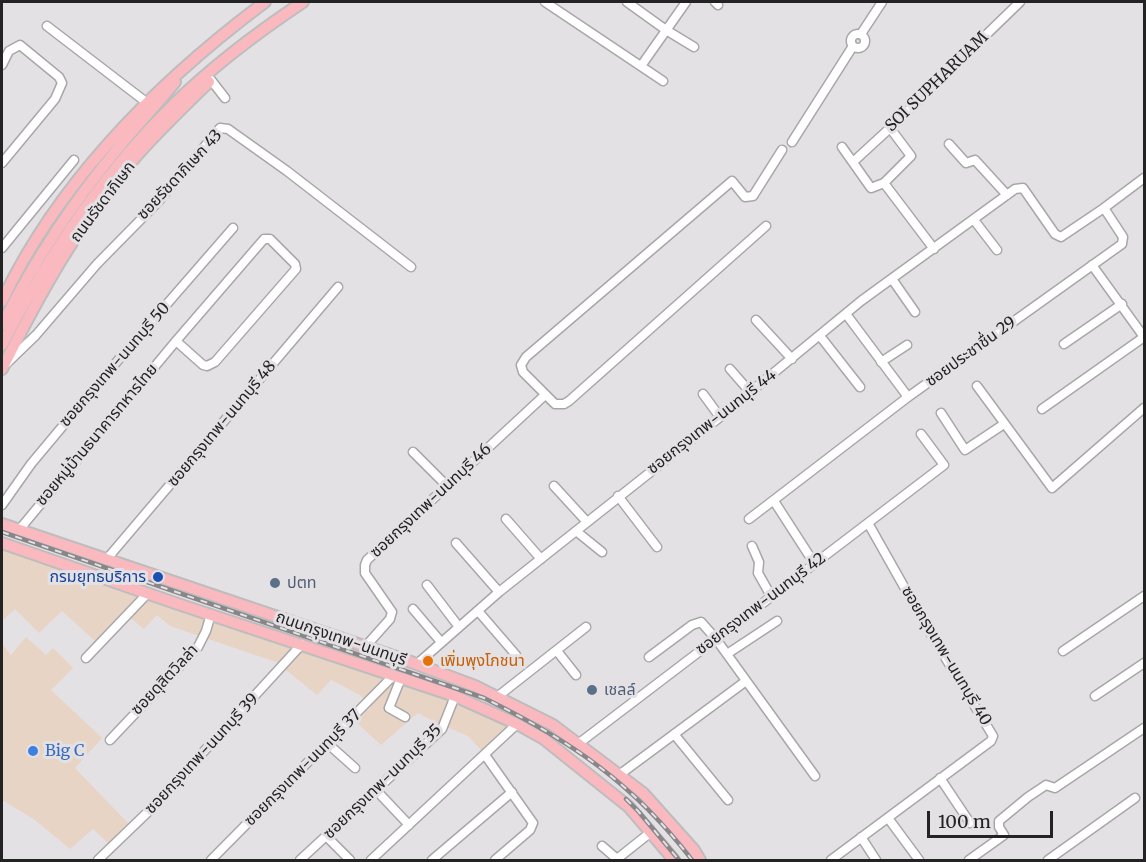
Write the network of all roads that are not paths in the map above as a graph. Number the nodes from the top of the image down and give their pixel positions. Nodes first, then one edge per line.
1 (265, 2) edge
2 (303, 2) edge
3 (545, 2) edge
4 (627, 2) edge
5 (686, 2) edge
6 (882, 2) edge
7 (1020, 2) edge
8 (47, 26) dead end
9 (666, 30) junction
10 (694, 47) dead end
11 (232, 55) junction
12 (2, 65) edge
13 (641, 66) junction
14 (186, 67) junction
15 (210, 80) junction
16 (663, 81) dead end
17 (225, 98) dead end
18 (146, 102) junction
19 (890, 128) junction
20 (792, 142) dead end
21 (949, 144) dead end
22 (842, 147) dead end
23 (782, 150) dead end
24 (119, 155) junction
25 (74, 160) dead end
26 (853, 162) junction
27 (2, 163) edge
28 (1144, 178) edge
29 (884, 183) junction
30 (1007, 195) junction
31 (1104, 208) junction
32 (974, 220) junction
33 (765, 226) dead end
34 (233, 228) dead end
35 (2, 248) edge
36 (934, 249) junction
37 (997, 250) dead end
38 (1092, 265) junction
39 (411, 267) dead end
40 (892, 279) junction
41 (338, 287) dead end
42 (2, 302) edge
43 (1122, 304) junction
44 (915, 312) dead end
45 (846, 314) junction
46 (756, 320) dead end
47 (2, 325) edge
48 (820, 336) junction
49 (1144, 337) edge
50 (176, 341) junction
51 (1064, 344) dead end
52 (2, 345) edge
53 (907, 345) dead end
54 (792, 359) junction
55 (881, 362) junction
56 (3, 366) edge
57 (730, 369) dead end
58 (977, 386) dead end
59 (860, 387) dead end
60 (750, 392) junction
61 (545, 394) junction
62 (703, 394) dead end
63 (908, 397) junction
64 (1144, 408) edge
65 (1042, 409) dead end
66 (941, 413) dead end
67 (720, 417) junction
68 (1004, 424) junction
69 (921, 434) dead end
70 (413, 452) dead end
71 (447, 486) junction
72 (554, 486) dead end
73 (618, 496) junction
74 (774, 501) junction
75 (2, 505) edge
76 (506, 519) dead end
77 (749, 519) dead end
78 (587, 522) junction
79 (868, 523) junction
80 (2, 524) edge
81 (19, 530) junction
82 (576, 531) junction
83 (2, 543) edge
84 (456, 543) dead end
85 (752, 546) dead end
86 (657, 547) dead end
87 (602, 552) dead end
88 (541, 559) junction
89 (106, 560) junction
90 (814, 563) junction
91 (427, 585) dead end
92 (148, 592) junction
93 (499, 592) junction
94 (771, 596) junction
95 (1144, 596) edge
96 (220, 599) junction
97 (413, 609) dead end
98 (478, 611) junction
99 (211, 614) junction
100 (777, 621) dead end
101 (459, 627) junction
102 (586, 627) dead end
103 (716, 639) junction
104 (441, 642) junction
105 (302, 644) junction
106 (365, 647) junction
107 (557, 651) junction
108 (1063, 651) dead end
109 (727, 654) junction
110 (516, 655) dead end
111 (649, 657) dead end
112 (86, 658) dead end
113 (1144, 663) edge
114 (417, 664) junction
115 (576, 675) dead end
116 (398, 676) junction
117 (449, 676) junction
118 (746, 681) junction
119 (443, 692) junction
120 (455, 696) junction
121 (1095, 696) dead end
122 (497, 697) junction
123 (405, 717) dead end
124 (517, 724) junction
125 (1144, 728) edge
126 (674, 734) junction
127 (110, 740) dead end
128 (327, 743) junction
129 (578, 744) junction
130 (485, 755) junction
131 (355, 768) dead end
132 (619, 775) junction
133 (815, 776) dead end
134 (940, 778) junction
135 (376, 790) junction
136 (512, 792) junction
137 (1135, 798) dead end
138 (728, 800) dead end
139 (664, 816) junction
140 (888, 818) junction
141 (970, 823) dead end
142 (410, 825) junction
143 (649, 831) junction
144 (326, 836) junction
145 (861, 837) junction
146 (602, 846) dead end
147 (98, 861) edge
148 (211, 861) edge
149 (300, 861) edge
150 (350, 861) edge
151 (371, 861) edge
152 (432, 861) edge
153 (495, 861) edge
154 (674, 861) edge
155 (700, 861) edge
156 (831, 861) edge
157 (876, 861) edge
158 (919, 861) edge
159 (969, 861) edge
160 (1048, 861) edge

1 - 14 main road, ถนนรัชดาภิเษก
2 - 11 main road, ถนนรัชดาภิเษก
3 - 13 street
4 - 9 street
5 - 9 street
6 - 20 street
7 - 19 street, SOI SUPHARUAM
8 - 18 street
9 - 10 street
9 - 13 street
11 - 15 main road, ถนนรัชดาภิเษก
11 - 24 main road, ถนนรัชดาภิเษก
12 - 27 street
13 - 16 street
14 - 18 main road, ถนนรัชดาภิเษก
14 - 24 main road, ถนนรัชดาภิเษก
15 - 17 street
15 - 56 main road, ถนนรัชดาภิเษก
18 - 42 main road, ถนนรัชดาภิเษก
19 - 26 street, SOI SUPHARUAM
19 - 29 street
21 - 30 street
22 - 26 street
23 - 61 street
24 - 47 main road, ถนนรัชดาภิเษก
24 - 52 main road, ถนนรัชดาภิเษก
25 - 35 street
26 - 29 street
28 - 31 street
29 - 36 street
30 - 31 street, ซอยกรุงเทพ-นนทบุรี 44
30 - 32 street, ซอยกรุงเทพ-นนทบุรี 44
31 - 38 street, ซอยประชาชื่น 29
32 - 36 street, ซอยกรุงเทพ-นนทบุรี 44
32 - 37 street
33 - 61 street
34 - 75 street, ซอยกรุงเทพ-นนทบุรี 50
36 - 40 street, ซอยกรุงเทพ-นนทบุรี 44
38 - 43 street
38 - 63 street, ซอยประชาชื่น 29
39 - 56 street, ซอยรัชดาภิเษก 43
40 - 44 street
40 - 45 street, ซอยกรุงเทพ-นนทบุรี 44
41 - 89 street, ซอยกรุงเทพ-นนทบุรี 48
43 - 49 street
43 - 51 street
45 - 48 street, ซอยกรุงเทพ-นนทบุรี 44
45 - 55 street
46 - 54 street
48 - 54 street, ซอยกรุงเทพ-นนทบุรี 44
48 - 59 street
49 - 65 street
50 - 50 street, ซอยหมู่บ้านธนาคารทหารไทย
50 - 81 street, ซอยหมู่บ้านธนาคารทหารไทย
53 - 55 street
54 - 60 street, ซอยกรุงเทพ-นนทบุรี 44
55 - 63 street
57 - 60 street
58 - 68 street
60 - 67 street, ซอยกรุงเทพ-นนทบุรี 44
61 - 71 street, ซอยกรุงเทพ-นนทบุรี 46
62 - 67 street
63 - 74 street, ซอยประชาชื่น 29
64 - 68 street
66 - 68 street
67 - 73 street, ซอยกรุงเทพ-นนทบุรี 44
69 - 79 street, ซอยกรุงเทพ-นนทบุรี 42
70 - 71 street
71 - 106 street, ซอยกรุงเทพ-นนทบุรี 46
72 - 78 street
73 - 78 street, ซอยกรุงเทพ-นนทบุรี 44
73 - 86 street
74 - 77 street, ซอยประชาชื่น 29
74 - 90 street
76 - 88 street
78 - 82 street, ซอยกรุงเทพ-นนทบุรี 44
79 - 90 street, ซอยกรุงเทพ-นนทบุรี 42
79 - 134 street, ซอยกรุงเทพ-นนทบุรี 40
80 - 81 main road, ถนนกรุงเทพ-นนทบุรี
81 - 89 main road, ถนนกรุงเทพ-นนทบุรี
82 - 87 street
82 - 88 street, ซอยกรุงเทพ-นนทบุรี 44
83 - 92 main road, ถนนกรุงเทพ-นนทบุรี
84 - 93 street
85 - 94 street
88 - 93 street, ซอยกรุงเทพ-นนทบุรี 44
89 - 96 main road, ถนนกรุงเทพ-นนทบุรี
90 - 94 street, ซอยกรุงเทพ-นนทบุรี 42
91 - 101 street
92 - 99 main road, ถนนกรุงเทพ-นนทบุรี
92 - 112 street
93 - 98 street, ซอยกรุงเทพ-นนทบุรี 44
94 - 103 street, ซอยกรุงเทพ-นนทบุรี 42
95 - 108 street
96 - 99 main road
96 - 106 main road, ถนนกรุงเทพ-นนทบุรี
97 - 104 street
98 - 101 street, ซอยกรุงเทพ-นนทบุรี 44
98 - 110 street
99 - 105 main road, ถนนกรุงเทพ-นนทบุรี
99 - 127 street, ซอยดุสิตวิลล่า
100 - 109 street
101 - 104 street, ซอยกรุงเทพ-นนทบุรี 44
102 - 107 street
103 - 109 street
103 - 111 street
103 - 129 street, ซอยกรุงเทพ-นนทบุรี 42
104 - 114 street, ซอยกรุงเทพ-นนทบุรี 44
105 - 116 main road, ถนนกรุงเทพ-นนทบุรี
105 - 147 street, ซอยกรุงเทพ-นนทบุรี 39
106 - 114 main road, ถนนกรุงเทพ-นนทบุรี
107 - 115 street
107 - 122 street
109 - 118 street
113 - 121 street
114 - 117 main road, ถนนกรุงเทพ-นนทบุรี
116 - 119 main road, ถนนกรุงเทพ-นนทบุรี
116 - 123 street
116 - 128 street, ซอยกรุงเทพ-นนทบุรี 37
117 - 119 main road
117 - 122 main road, ถนนกรุงเทพ-นนทบุรี
118 - 126 street
118 - 133 street
119 - 120 main road, ถนนกรุงเทพ-นนทบุรี
120 - 124 main road, ถนนกรุงเทพ-นนทบุรี
120 - 135 street, ซอยกรุงเทพ-นนทบุรี 35
122 - 129 main road, ถนนกรุงเทพ-นนทบุรี
124 - 130 street
124 - 143 main road, ถนนกรุงเทพ-นนทบุรี
125 - 159 street
126 - 132 street
126 - 138 street
128 - 131 street
128 - 148 street, ซอยกรุงเทพ-นนทบุรี 37
129 - 132 main road, ถนนกรุงเทพ-นนทบุรี
130 - 136 street
130 - 142 street
132 - 139 main road, ถนนกรุงเทพ-นนทบุรี
134 - 140 street, ซอยกรุงเทพ-นนทบุรี 40
134 - 141 street
135 - 142 street
135 - 144 street, ซอยกรุงเทพ-นนทบุรี 35
136 - 152 street
136 - 153 street
137 - 160 street
139 - 143 main road
139 - 155 main road, ถนนกรุงเทพ-นนทบุรี
140 - 145 street, ซอยกรุงเทพ-นนทบุรี 40
140 - 158 street
142 - 151 street
143 - 146 street
143 - 154 main road, ถนนกรุงเทพ-นนทบุรี
144 - 149 street, ซอยกรุงเทพ-นนทบุรี 35
144 - 150 street
145 - 156 street, ซอยกรุงเทพ-นนทบุรี 40
145 - 157 street

